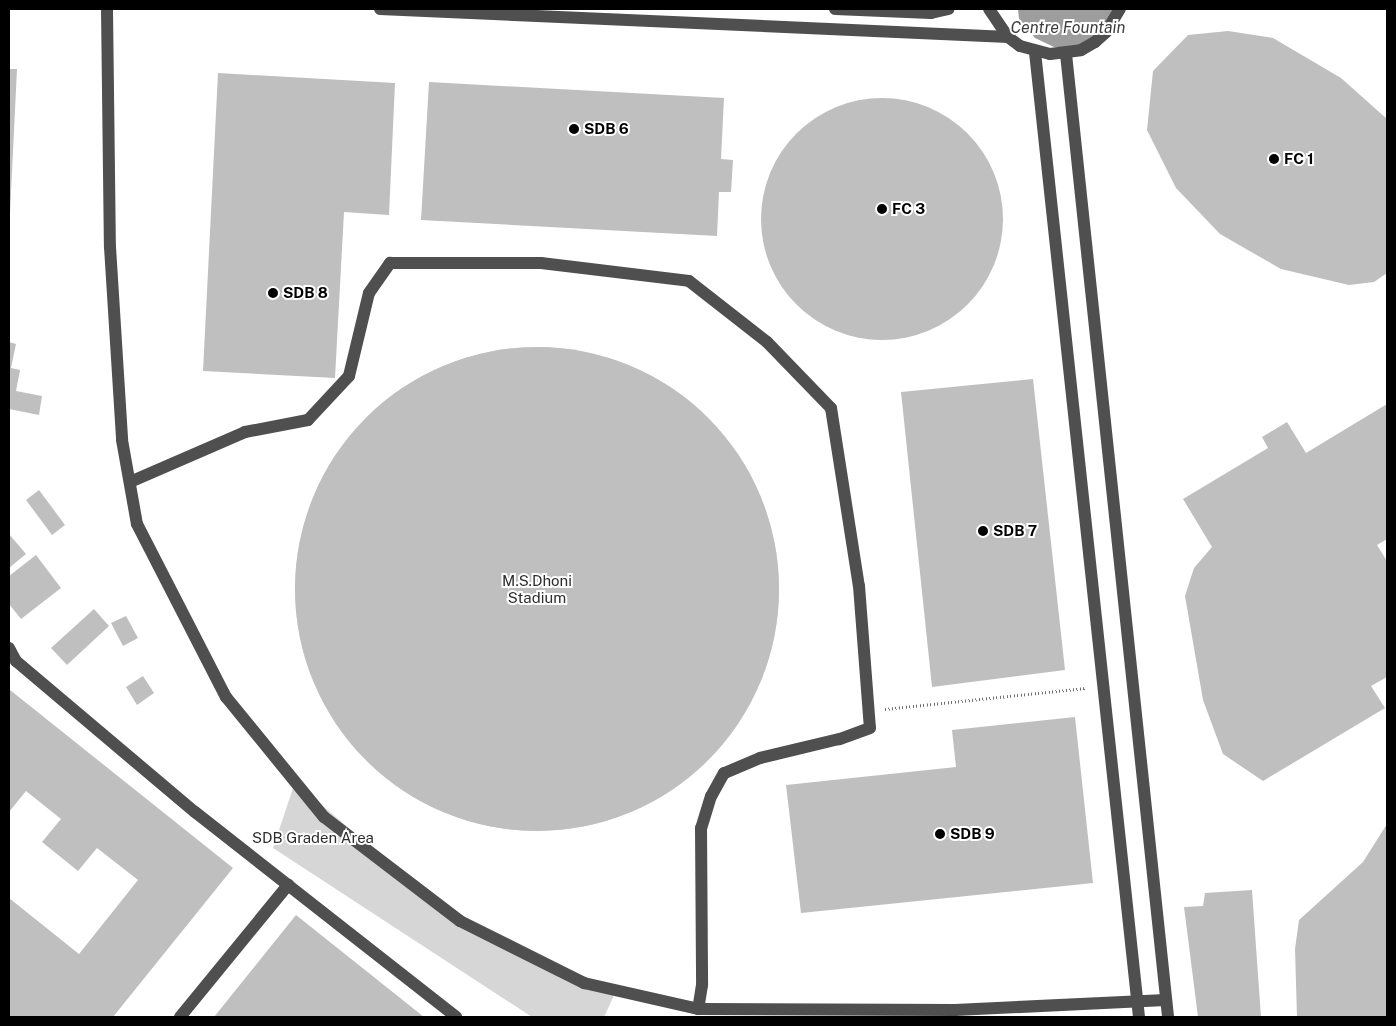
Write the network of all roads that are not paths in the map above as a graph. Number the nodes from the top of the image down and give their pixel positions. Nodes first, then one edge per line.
1 (107, 9) edge
2 (380, 9) edge
3 (835, 9) edge
4 (949, 9) edge
5 (989, 9) edge
6 (1120, 9) edge
7 (1008, 37) junction
8 (1035, 52) junction
9 (1066, 54) junction
10 (130, 482) junction
11 (9, 648) edge
12 (12, 664) edge
13 (288, 885) junction
14 (1166, 1000) junction
15 (1138, 1002) junction
16 (698, 1009) junction
17 (180, 1017) edge
18 (456, 1017) edge
19 (1139, 1017) edge
20 (1168, 1017) edge

1 - 10 street
2 - 7 street
3 - 4 street
5 - 7 street
6 - 9 street
7 - 8 street
8 - 9 street
8 - 15 street
9 - 14 street
10 - 16 street
10 - 16 street
11 - 12 street
12 - 13 street
13 - 17 street
13 - 18 street
14 - 15 street
14 - 20 street
15 - 16 street
15 - 19 street

